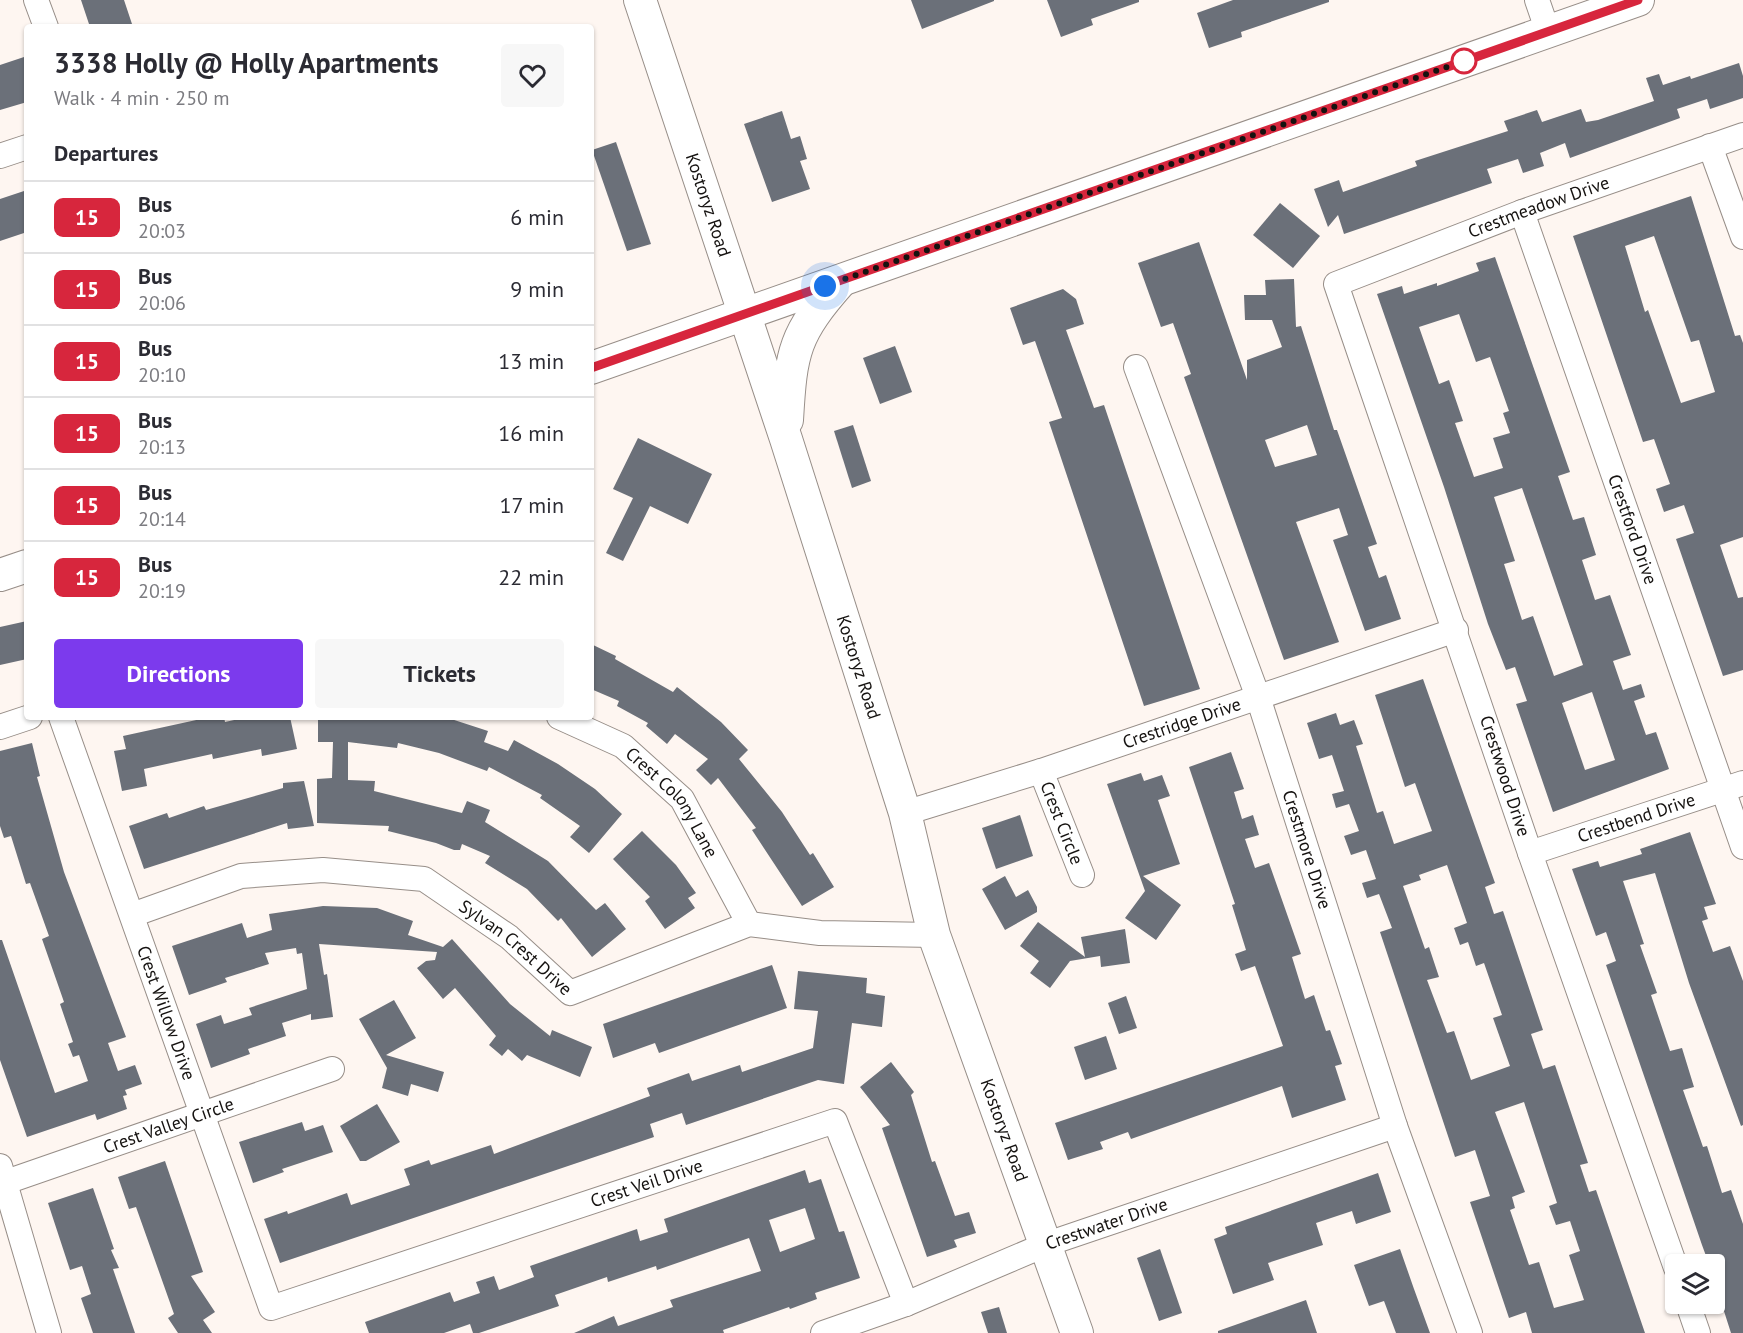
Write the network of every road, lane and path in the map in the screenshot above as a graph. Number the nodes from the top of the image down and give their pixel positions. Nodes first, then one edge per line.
1 (36, 0) edge
2 (640, 0) edge
3 (1537, 0) edge
4 (1638, 0) edge
5 (45, 24) edge
6 (1548, 32) junction
7 (1743, 135) edge
8 (1710, 146) junction
9 (24, 148) edge
10 (0, 156) edge
11 (1522, 212) junction
12 (1743, 237) edge
13 (842, 280) junction
14 (1336, 284) joint
15 (744, 315) junction
16 (594, 367) edge
17 (1136, 367) dead end
18 (786, 439) junction
19 (24, 567) edge
20 (0, 575) edge
21 (1456, 630) junction
22 (1258, 697) junction
23 (24, 719) edge
24 (62, 720) edge
25 (566, 720) edge
26 (0, 727) edge
27 (1041, 771) junction
28 (1733, 787) edge
29 (905, 813) junction
30 (1743, 847) edge
31 (1530, 853) junction
32 (1082, 875) dead end
33 (132, 915) junction
34 (749, 924) junction
35 (934, 935) junction
36 (332, 1069) dead end
37 (201, 1114) junction
38 (1395, 1126) junction
39 (3, 1174) edge
40 (1047, 1244) junction
41 (1671, 1254) edge
42 (906, 1304) junction
43 (271, 1308) joint
44 (1691, 1314) edge
45 (50, 1333) edge
46 (823, 1333) edge
47 (1077, 1333) edge
48 (1470, 1333) edge
49 (1698, 1333) edge

1 - 5 street
2 - 15 main road, Kostoryz Road
3 - 6 street
4 - 6 main road
6 - 13 main road
7 - 8 street, Crestmeadow Drive
8 - 11 street, Crestmeadow Drive
8 - 12 street
9 - 10 street
11 - 14 street, Crestmeadow Drive
11 - 28 street, Crestford Drive
13 - 15 main road
13 - 18 main road
14 - 21 street, Crestwood Drive
15 - 16 main road
15 - 18 main road, Kostoryz Road
17 - 22 street, Crestmore Drive
18 - 29 main road, Kostoryz Road
19 - 20 main road
21 - 22 street, Crestridge Drive
21 - 31 street, Crestwood Drive
22 - 27 street, Crestridge Drive
22 - 38 street, Crestmore Drive
23 - 26 street
24 - 33 street, Crest Willow Drive
25 - 34 street, Crest Colony Lane
27 - 29 street, Crestridge Drive
27 - 32 street, Crest Circle
28 - 30 street, Crestford Drive
28 - 31 street, Crestbend Drive
29 - 35 main road, Kostoryz Road
31 - 41 street, Crestwood Drive
33 - 34 street, Sylvan Crest Drive
33 - 37 street, Crest Willow Drive
34 - 35 street, Sylvan Crest Drive
35 - 40 main road, Kostoryz Road
36 - 37 street, Crest Valley Circle
37 - 39 street, Crest Valley Circle
37 - 43 street, Crest Willow Drive
38 - 40 street, Crestwater Drive
38 - 48 street, Crestmore Drive
39 - 45 street
40 - 42 street, Crestwater Drive
40 - 47 main road, Kostoryz Road
42 - 43 street, Crest Veil Drive
42 - 46 street, Crestwater Drive
44 - 49 street

